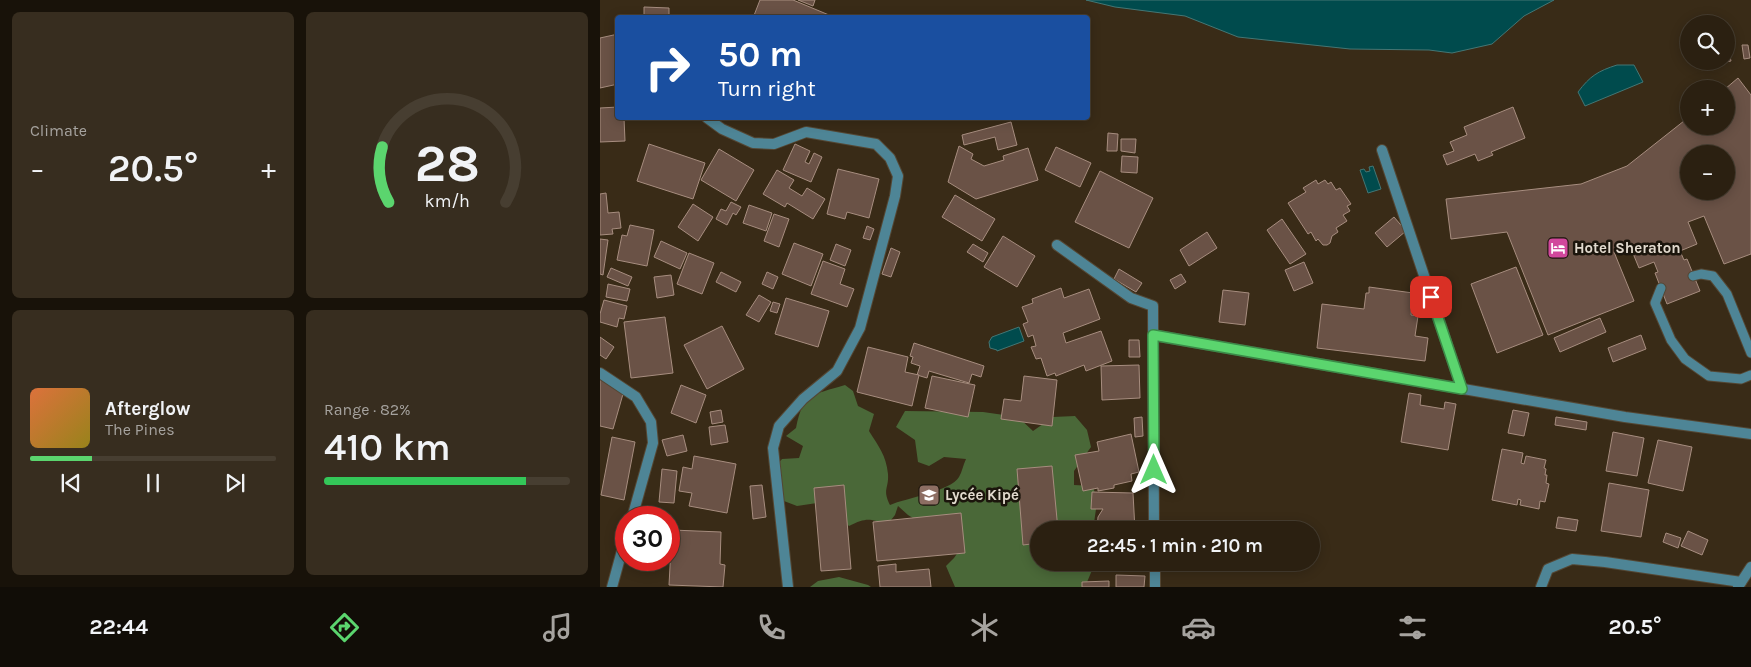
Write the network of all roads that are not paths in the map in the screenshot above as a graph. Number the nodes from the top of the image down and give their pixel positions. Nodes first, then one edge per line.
1 (710, 120) edge
2 (1382, 150) dead end
3 (1057, 245) dead end
4 (1694, 276) dead end
5 (1661, 288) dead end
6 (1153, 335) junction
7 (1751, 353) edge
8 (600, 373) edge
9 (1751, 375) edge
10 (1462, 389) junction
11 (1751, 434) edge
12 (635, 506) edge
13 (1154, 521) edge
14 (1751, 566) edge
15 (616, 571) edge
16 (1154, 571) edge
17 (1739, 585) edge
18 (612, 587) edge
19 (788, 587) edge
20 (1155, 587) edge
21 (1541, 587) edge

1 - 19 street
2 - 10 street
3 - 6 street
4 - 7 lane
5 - 9 lane
6 - 10 street
6 - 13 street
8 - 12 street
10 - 11 street
14 - 17 street
15 - 18 street
16 - 20 street
17 - 21 street

